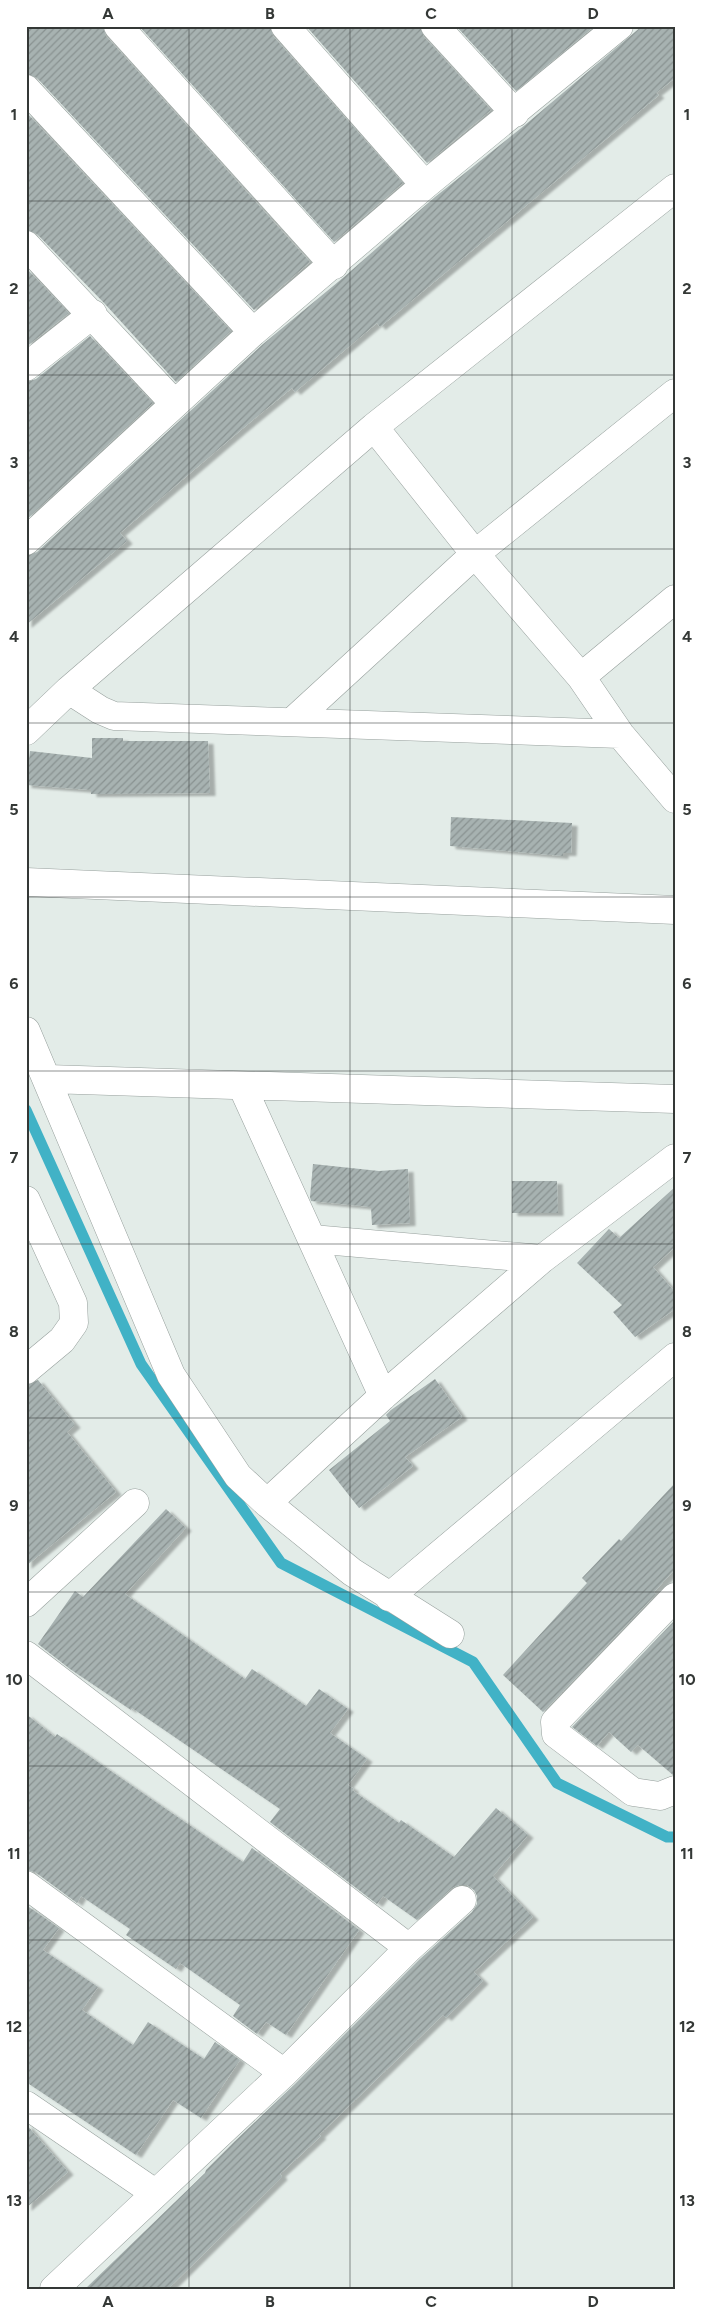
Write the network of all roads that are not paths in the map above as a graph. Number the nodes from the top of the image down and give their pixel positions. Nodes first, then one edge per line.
1 (118, 26) edge
2 (285, 26) edge
3 (435, 26) edge
4 (617, 27) edge
5 (26, 89) edge
6 (515, 113) junction
7 (425, 185) junction
8 (675, 188) edge
9 (26, 245) edge
10 (334, 265) junction
11 (93, 314) junction
12 (253, 332) junction
13 (26, 367) edge
14 (675, 393) edge
15 (174, 403) junction
16 (374, 427) junction
17 (26, 540) edge
18 (474, 554) junction
19 (675, 599) edge
20 (581, 677) junction
21 (68, 690) junction
22 (293, 721) junction
23 (26, 731) edge
24 (620, 734) junction
25 (672, 789) edge
26 (26, 882) edge
27 (675, 910) edge
28 (26, 1031) edge
29 (48, 1079) junction
30 (242, 1086) junction
31 (675, 1099) edge
32 (675, 1158) edge
33 (26, 1200) edge
34 (312, 1239) junction
35 (542, 1259) junction
36 (675, 1357) edge
37 (26, 1370) edge
38 (383, 1396) junction
39 (135, 1503) dead end
40 (267, 1503) junction
41 (389, 1597) junction
42 (675, 1597) edge
43 (26, 1603) edge
44 (450, 1634) dead end
45 (26, 1655) edge
46 (675, 1790) edge
47 (26, 1884) edge
48 (462, 1900) dead end
49 (409, 1948) junction
50 (284, 2073) junction
51 (26, 2105) edge
52 (155, 2193) junction
53 (54, 2289) edge

1 - 10 street
2 - 7 street
3 - 6 street
4 - 6 street
5 - 12 street
6 - 7 street
7 - 10 street
8 - 16 street
9 - 11 street
10 - 12 street
11 - 13 street
11 - 15 street
12 - 15 street
14 - 18 street
15 - 17 street
16 - 18 street
16 - 21 street
18 - 20 street
18 - 22 street
19 - 20 street
20 - 24 street
21 - 22 street
21 - 23 street
22 - 24 street
24 - 25 street
26 - 27 street
28 - 29 street
29 - 30 street
29 - 40 street
30 - 31 street
30 - 34 street
32 - 35 street
33 - 37 street
34 - 35 street
34 - 38 street
35 - 38 street
36 - 41 street
38 - 40 street
39 - 43 street
40 - 41 street
41 - 44 street
42 - 46 street
45 - 49 street
47 - 50 street
48 - 49 street
49 - 50 street
50 - 52 street
51 - 52 street
52 - 53 street

